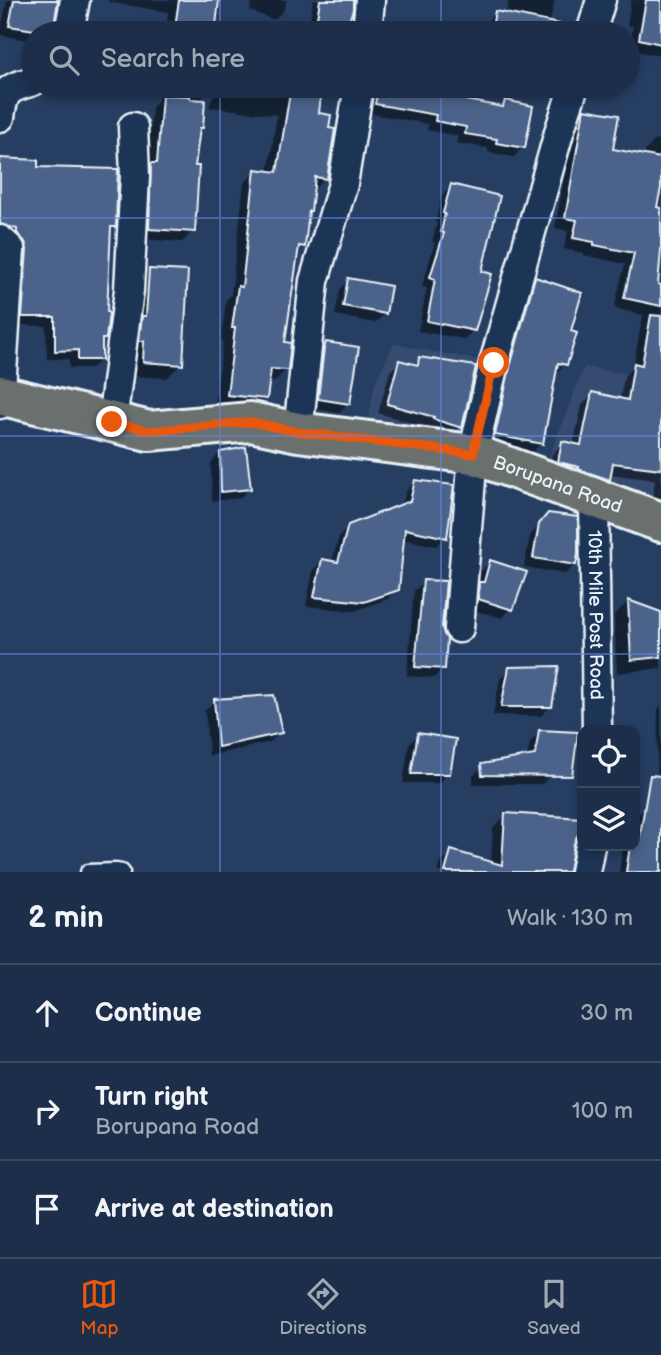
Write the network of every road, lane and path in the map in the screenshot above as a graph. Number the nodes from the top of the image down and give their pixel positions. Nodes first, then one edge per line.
1 (75, 0) edge
2 (370, 0) edge
3 (601, 0) edge
4 (71, 21) edge
5 (368, 21) edge
6 (595, 21) edge
7 (21, 85) edge
8 (357, 98) edge
9 (570, 98) edge
10 (0, 117) edge
11 (133, 127) dead end
12 (0, 240) edge
13 (0, 395) edge
14 (0, 404) edge
15 (112, 422) junction
16 (298, 432) junction
17 (473, 454) junction
18 (594, 499) junction
19 (661, 523) edge
20 (459, 628) dead end
21 (597, 725) edge
22 (589, 851) edge
23 (88, 872) edge
24 (122, 872) edge
25 (585, 872) edge

1 - 4 street
2 - 5 street
3 - 6 street
7 - 10 street
8 - 16 street
9 - 17 street
11 - 15 street
12 - 13 street
13 - 14 street
13 - 15 main road, Borupana Road
15 - 16 main road, Borupana Road
16 - 17 main road, Borupana Road
17 - 18 main road, Borupana Road
17 - 20 street
18 - 19 main road, Borupana Road
18 - 21 street, 10th Mile Post Road
22 - 25 street
23 - 24 lane

